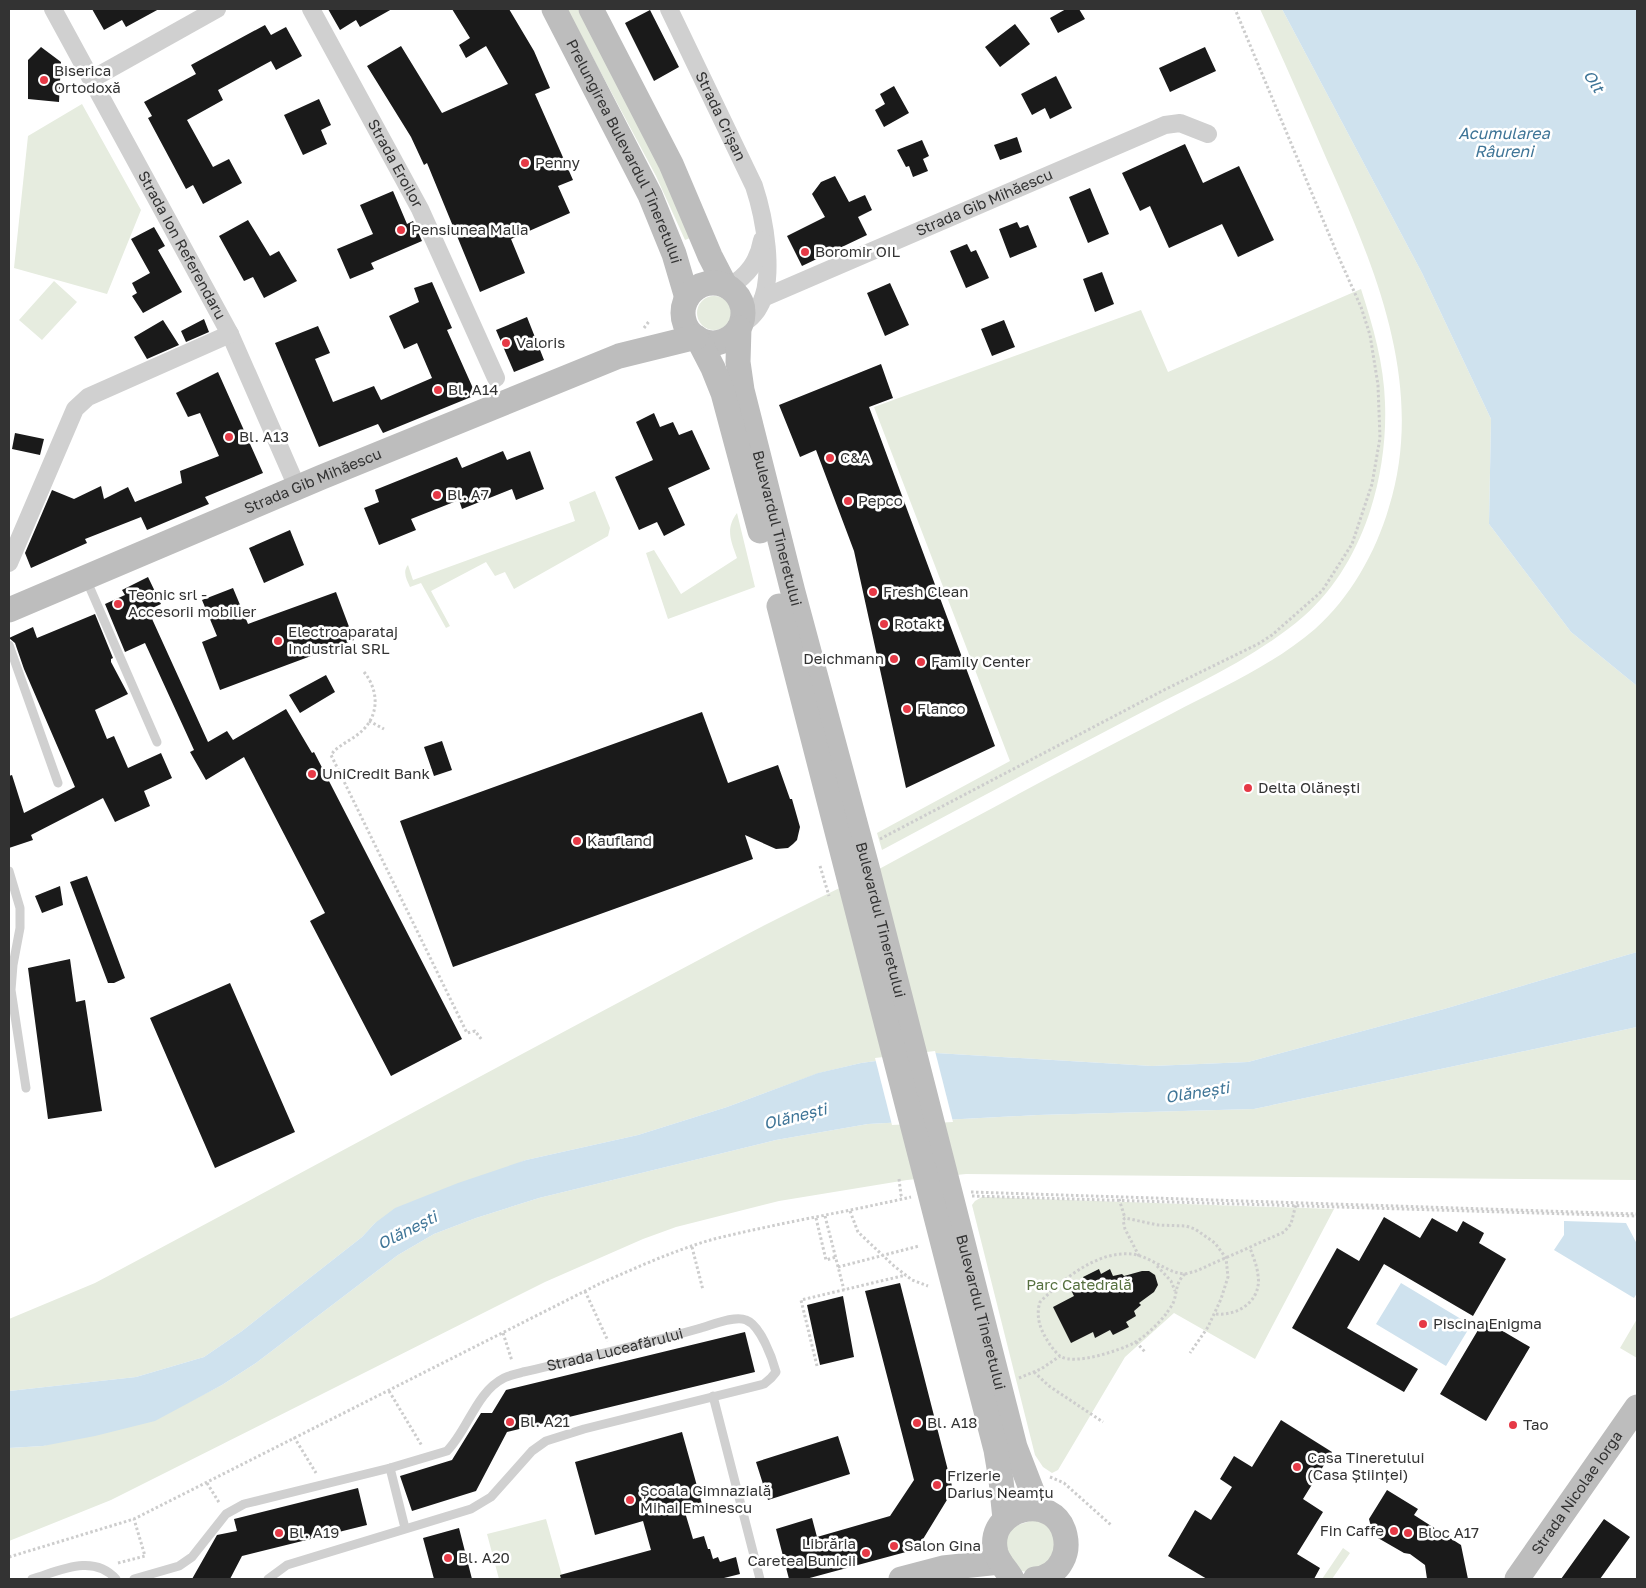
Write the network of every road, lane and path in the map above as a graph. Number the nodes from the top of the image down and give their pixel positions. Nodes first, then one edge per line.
1 (52, 9) edge
2 (217, 9) edge
3 (312, 9) edge
4 (554, 9) edge
5 (591, 9) edge
6 (669, 9) edge
7 (1235, 9) edge
8 (92, 79) junction
9 (1208, 134) dead end
10 (763, 227) junction
11 (727, 286) junction
12 (764, 298) junction
13 (686, 302) junction
14 (740, 327) junction
15 (230, 334) junction
16 (697, 338) junction
17 (619, 356) junction
18 (496, 378) dead end
19 (297, 487) junction
20 (9, 563) edge
21 (85, 577) junction
22 (9, 610) edge
23 (9, 646) edge
24 (364, 672) dead end
25 (369, 721) junction
26 (384, 729) dead end
27 (157, 742) dead end
28 (58, 783) dead end
29 (874, 842) dead end
30 (820, 866) dead end
31 (858, 870) junction
32 (9, 871) edge
33 (829, 896) dead end
34 (482, 1040) dead end
35 (26, 1088) dead end
36 (900, 1179) dead end
37 (940, 1195) junction
38 (1119, 1198) junction
39 (1296, 1204) junction
40 (850, 1212) junction
41 (1637, 1215) edge
42 (824, 1216) junction
43 (816, 1218) junction
44 (1125, 1218) junction
45 (919, 1246) dead end
46 (692, 1247) junction
47 (1250, 1248) junction
48 (883, 1255) junction
49 (1139, 1256) junction
50 (836, 1257) junction
51 (1226, 1258) junction
52 (1156, 1264) junction
53 (838, 1267) junction
54 (1185, 1274) junction
55 (906, 1275) junction
56 (928, 1286) dead end
57 (703, 1290) dead end
58 (844, 1290) junction
59 (585, 1291) junction
60 (1175, 1292) junction
61 (1216, 1314) junction
62 (503, 1333) junction
63 (1136, 1342) junction
64 (612, 1351) junction
65 (509, 1352) dead end
66 (1146, 1353) dead end
67 (1190, 1353) dead end
68 (1060, 1356) junction
69 (817, 1366) dead end
70 (1034, 1372) junction
71 (1016, 1378) dead end
72 (389, 1391) junction
73 (713, 1396) junction
74 (1637, 1408) edge
75 (1103, 1422) dead end
76 (294, 1438) junction
77 (428, 1457) junction
78 (390, 1468) junction
79 (1047, 1475) dead end
80 (207, 1483) junction
81 (323, 1485) junction
82 (217, 1500) dead end
83 (1039, 1509) junction
84 (134, 1519) junction
85 (1111, 1525) dead end
86 (405, 1528) junction
87 (1000, 1528) junction
88 (9, 1557) edge
89 (943, 1568) junction
90 (1064, 1568) edge
91 (102, 1569) junction
92 (1011, 1573) edge
93 (32, 1579) edge
94 (116, 1579) edge
95 (134, 1579) edge
96 (268, 1579) edge
97 (760, 1579) edge
98 (901, 1579) edge
99 (1035, 1579) edge
100 (1517, 1579) edge

1 - 8 street, Strada Ion Referendaru
2 - 8 street
3 - 18 street, Strada Eroilor
4 - 13 main road, Prelungirea Bulevardul Tineretului
5 - 11 main road
6 - 10 street, Strada Crișan
7 - 29 path
8 - 15 street, Strada Ion Referendaru
9 - 12 street, Strada Gib Mihăescu
10 - 11 street, Strada Crișan
10 - 12 street, Strada Crișan
11 - 13 main road
11 - 14 main road, Bulevardul Tineretului
12 - 14 street, Strada Crișan
13 - 16 main road, Bulevardul Tineretului
13 - 17 main road, Strada Gib Mihăescu
14 - 16 main road
14 - 31 main road, Bulevardul Tineretului
15 - 19 street, Strada Ion Referendaru
15 - 20 street
16 - 17 main road, Strada Gib Mihăescu
16 - 31 main road, Bulevardul Tineretului
17 - 19 main road, Strada Gib Mihăescu
19 - 21 main road, Strada Gib Mihăescu
21 - 22 main road, Strada Gib Mihăescu
21 - 27 lane
23 - 28 lane
24 - 25 path
25 - 26 path
25 - 34 path
30 - 33 path
31 - 37 main road, Bulevardul Tineretului
32 - 35 lane
36 - 37 path
37 - 38 path
37 - 38 path
37 - 40 path
37 - 83 main road, Bulevardul Tineretului
37 - 87 main road, Bulevardul Tineretului
38 - 39 path
38 - 44 path
39 - 41 path
39 - 47 path
40 - 42 path
40 - 48 path
42 - 43 path
42 - 50 path
43 - 46 path
43 - 50 path
44 - 49 path
44 - 51 path
45 - 48 path
46 - 57 path
46 - 59 path
47 - 51 path
47 - 61 path
48 - 53 path
48 - 55 path
49 - 52 path
49 - 68 path
50 - 53 path
51 - 54 path
51 - 61 path
52 - 54 path
52 - 60 path
53 - 58 path
54 - 60 path
55 - 56 path
55 - 58 path
58 - 69 path
59 - 62 path
59 - 64 path
60 - 63 path
61 - 67 path
62 - 65 path
62 - 72 path
63 - 66 path
63 - 68 path
64 - 73 lane, Strada Luceafărului
64 - 77 lane, Strada Luceafărului
68 - 70 path
70 - 71 path
70 - 75 path
72 - 76 path
72 - 77 path
73 - 86 lane, Strada Luceafărului
73 - 97 lane
74 - 100 main road, Strada Nicolae Iorga
76 - 80 path
76 - 81 path
77 - 78 lane, Strada Luceafărului
78 - 81 lane, Strada Luceafărului
78 - 86 lane
79 - 85 path
80 - 82 path
80 - 84 path
81 - 95 lane, Strada Luceafărului
83 - 87 main road
83 - 90 main road
84 - 88 path
84 - 91 path
86 - 96 lane, Strada Luceafărului
87 - 89 main road
87 - 92 main road, Bulevardul Tineretului
89 - 92 main road
89 - 98 main road
90 - 99 main road
91 - 93 lane
91 - 94 lane

